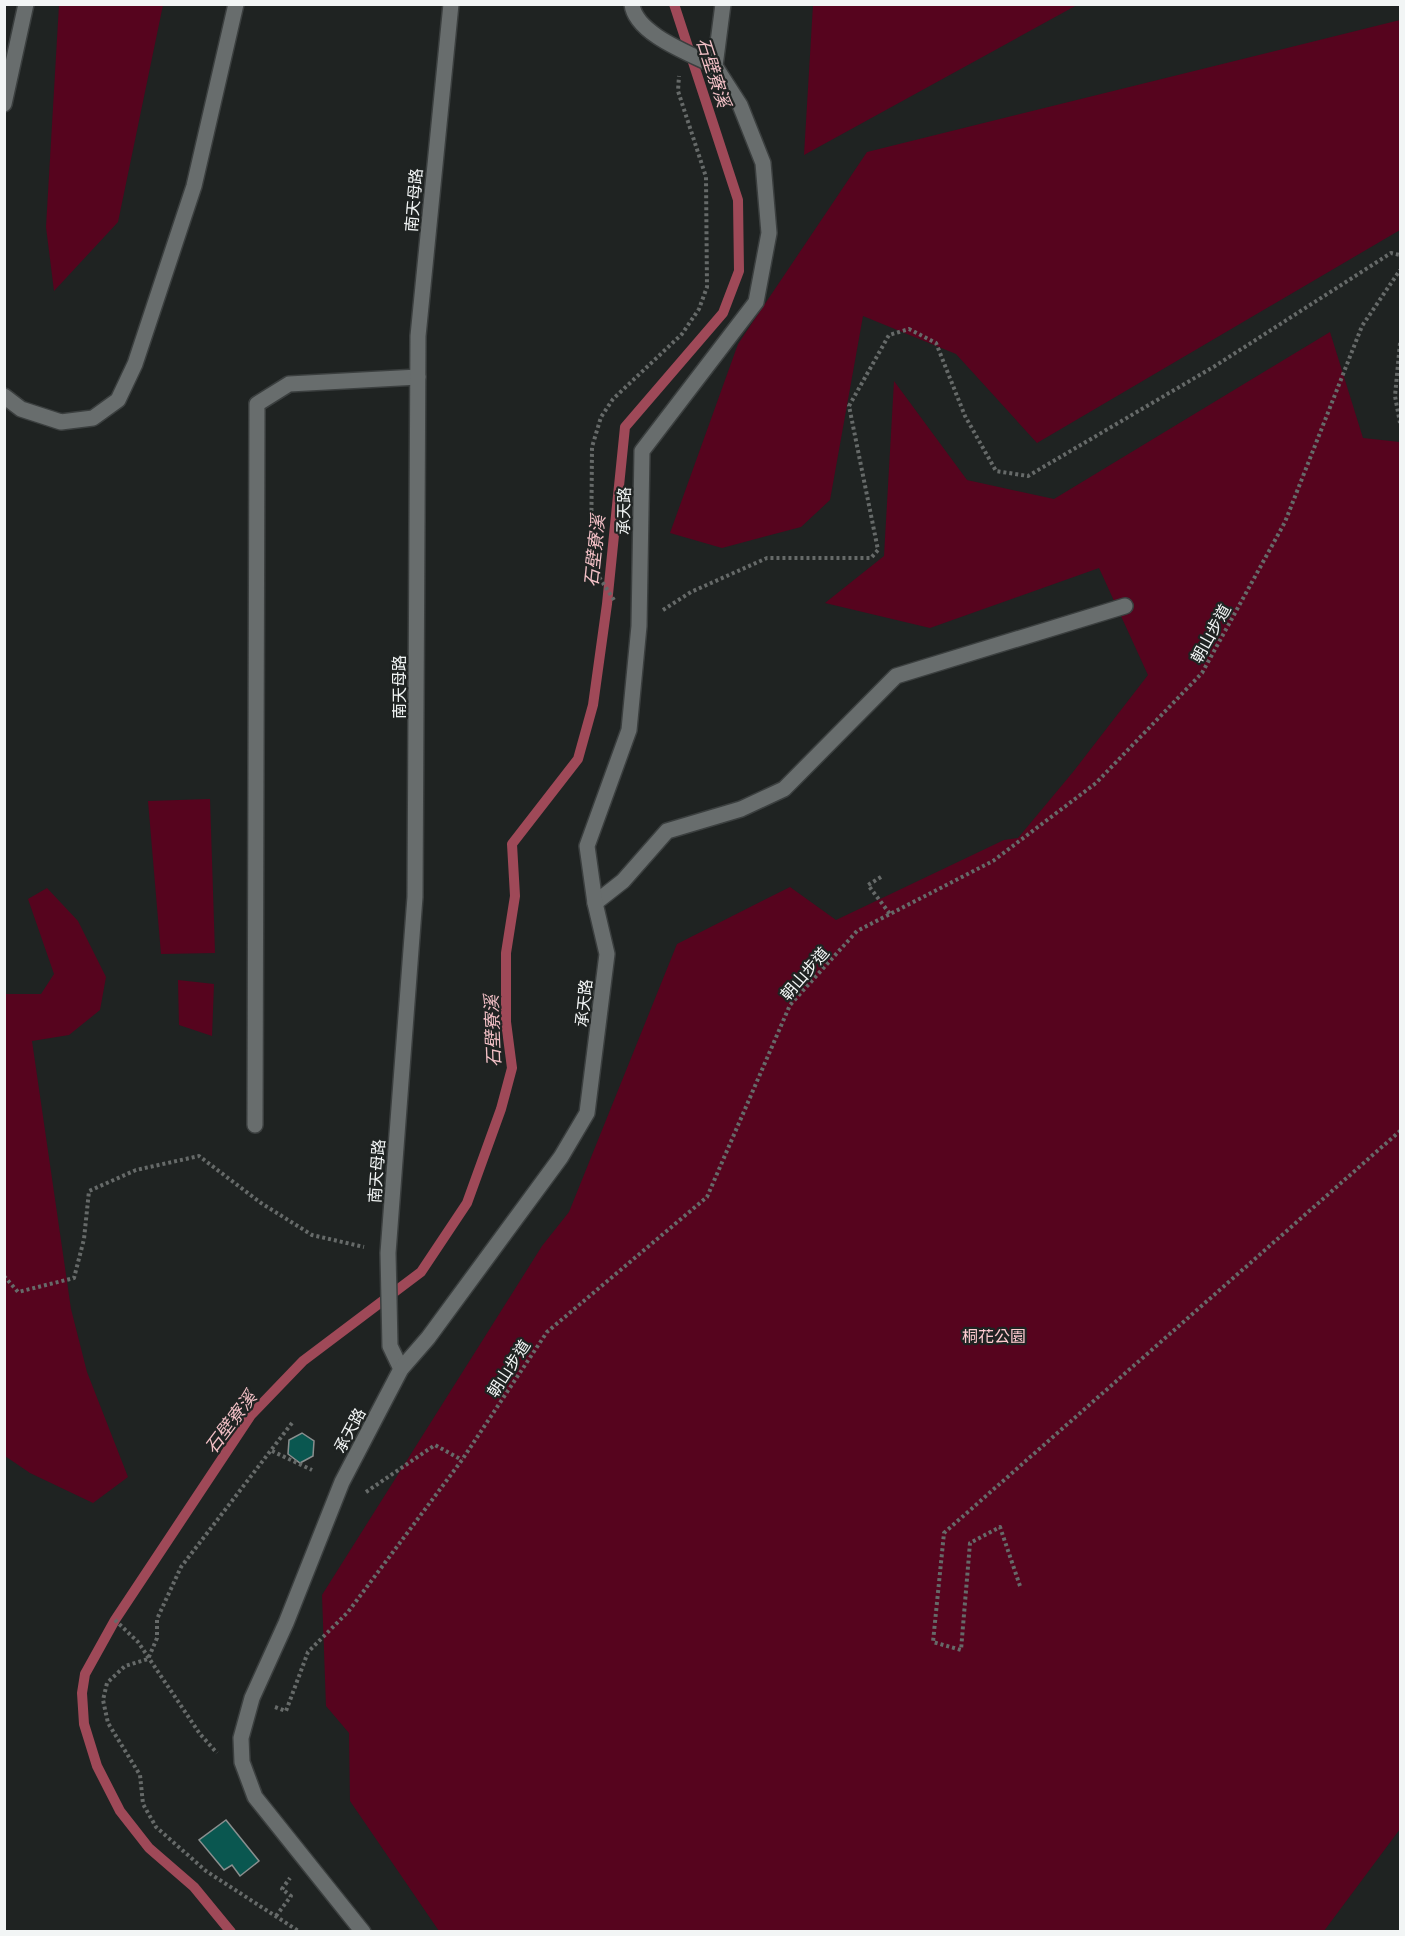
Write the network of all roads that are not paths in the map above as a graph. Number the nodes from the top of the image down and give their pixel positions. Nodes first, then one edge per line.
1 (26, 4) edge
2 (236, 4) edge
3 (451, 4) edge
4 (632, 4) edge
5 (723, 4) edge
6 (715, 66) junction
7 (4, 104) edge
8 (418, 377) junction
9 (4, 396) edge
10 (1125, 606) dead end
11 (595, 903) junction
12 (255, 1125) dead end
13 (401, 1368) junction
14 (363, 1932) edge

1 - 7 street
2 - 9 street
3 - 8 street, 南天母路
4 - 6 street
5 - 6 street
6 - 11 street, 承天路
8 - 12 street
8 - 13 street, 南天母路
10 - 11 street
11 - 13 street, 承天路
13 - 14 street, 承天路

